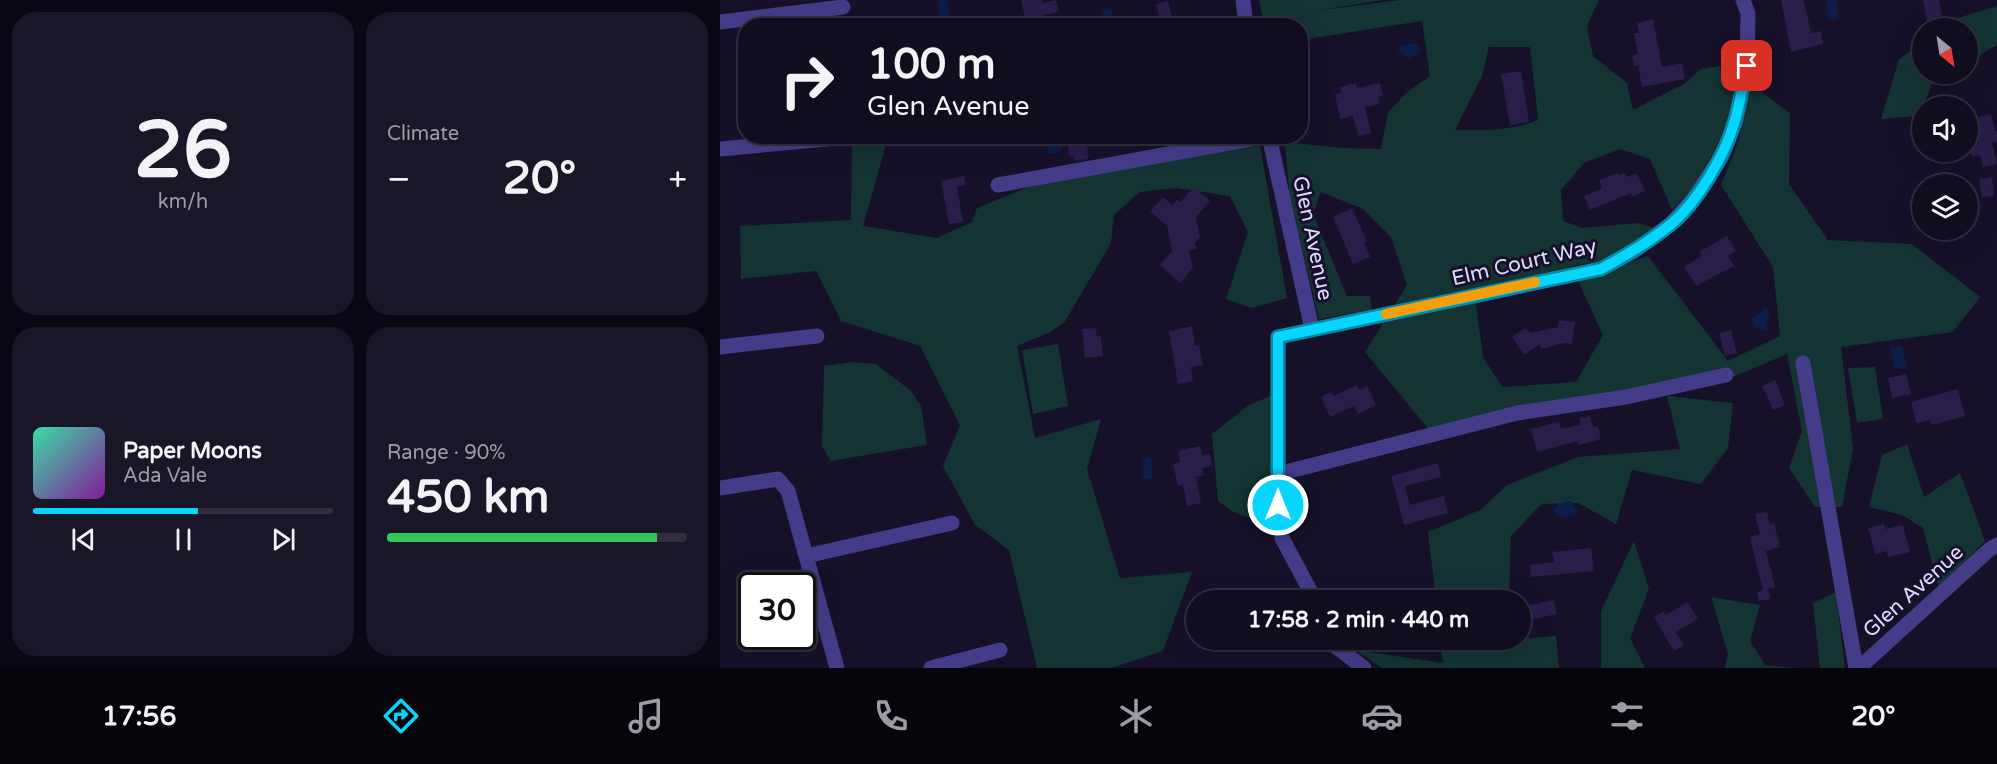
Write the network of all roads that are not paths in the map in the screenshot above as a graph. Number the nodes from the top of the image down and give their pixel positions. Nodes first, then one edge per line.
1 (1243, 0) edge
2 (1743, 0) edge
3 (843, 7) dead end
4 (753, 18) edge
5 (1245, 18) edge
6 (738, 20) edge
7 (720, 22) edge
8 (769, 144) edge
9 (1225, 144) edge
10 (1271, 144) edge
11 (720, 149) edge
12 (998, 185) dead end
13 (1312, 329) junction
14 (817, 336) dead end
15 (720, 347) edge
16 (1803, 363) dead end
17 (1726, 375) dead end
18 (1278, 474) junction
19 (720, 488) edge
20 (952, 524) dead end
21 (1997, 545) edge
22 (806, 556) junction
23 (1310, 590) edge
24 (1000, 650) dead end
25 (1343, 662) edge
26 (837, 668) edge
27 (931, 668) edge
28 (1364, 668) edge
29 (1857, 668) edge

1 - 5 street
2 - 13 street, Elm Court Way
3 - 4 street
6 - 7 street
8 - 11 street
9 - 12 street
10 - 13 street, Glen Avenue
13 - 18 street, Glen Avenue
14 - 15 street
16 - 29 street
17 - 18 street
18 - 23 street, Glen Avenue
19 - 22 street
20 - 22 street
21 - 29 street, Glen Avenue
22 - 26 street
24 - 27 street
25 - 28 street

